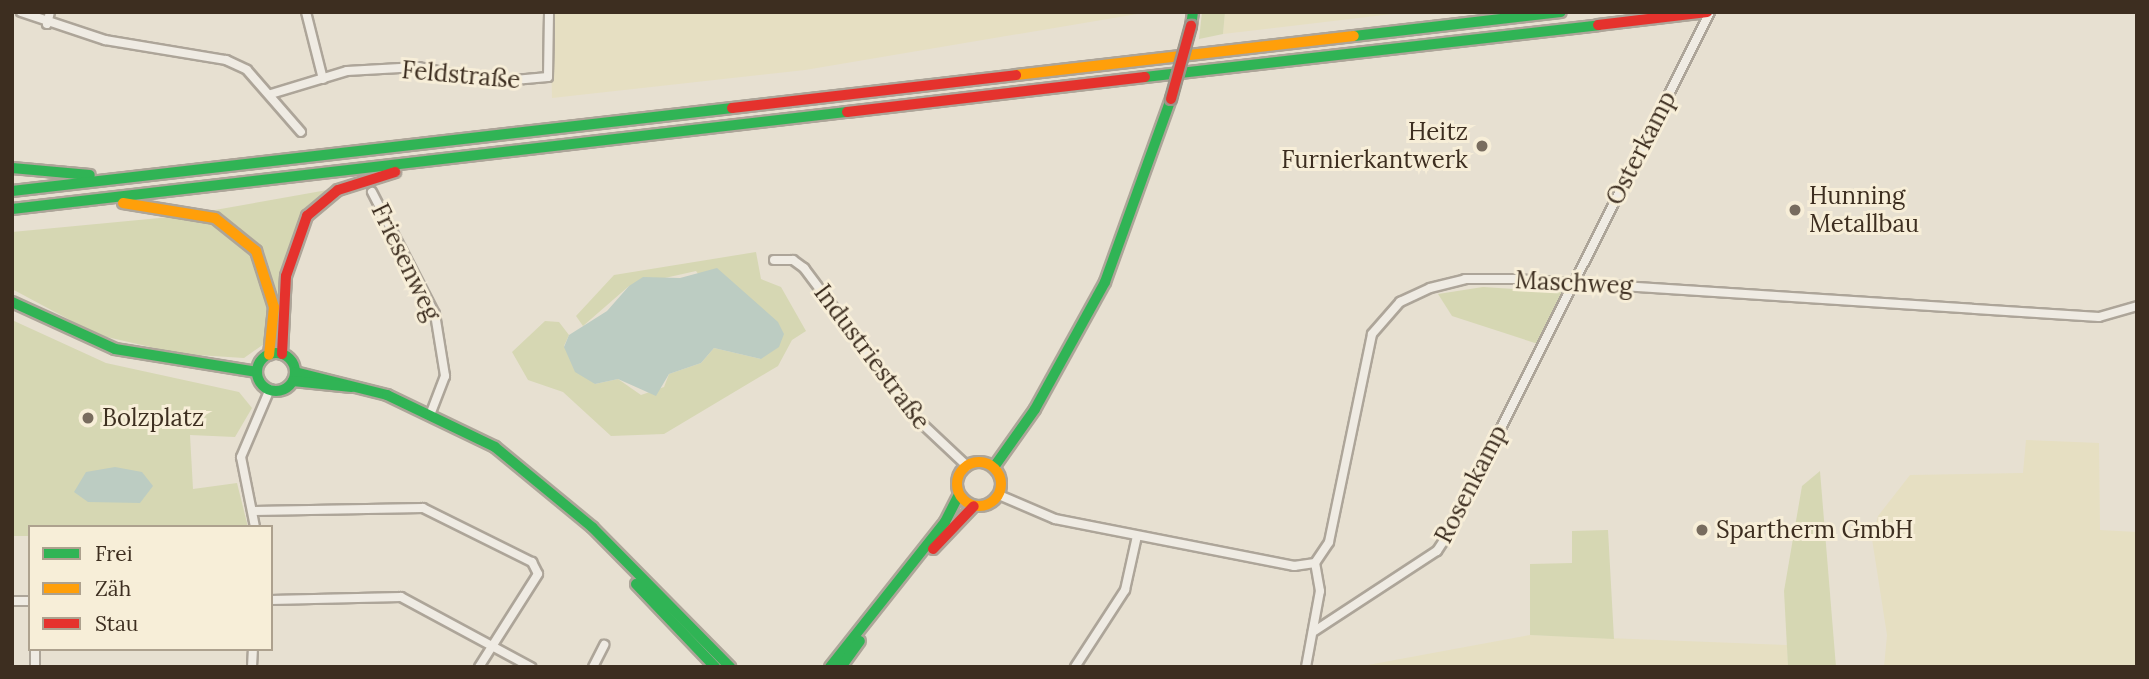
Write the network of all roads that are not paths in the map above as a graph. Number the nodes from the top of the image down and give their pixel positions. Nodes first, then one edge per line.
1 (21, 12) edge
2 (50, 12) edge
3 (306, 12) edge
4 (549, 12) edge
5 (1193, 12) edge
6 (1561, 12) edge
7 (1708, 12) edge
8 (47, 24) junction
9 (323, 79) junction
10 (271, 94) junction
11 (301, 132) dead end
12 (482, 154) junction
13 (12, 168) edge
14 (154, 175) junction
15 (12, 191) edge
16 (372, 192) dead end
17 (84, 201) junction
18 (12, 209) edge
19 (774, 260) dead end
20 (1572, 283) junction
21 (12, 302) edge
22 (2137, 306) edge
23 (282, 354) junction
24 (269, 355) junction
25 (257, 372) junction
26 (294, 376) junction
27 (270, 389) junction
28 (431, 413) junction
29 (967, 466) junction
30 (994, 467) junction
31 (959, 494) junction
32 (999, 495) junction
33 (974, 506) junction
34 (254, 511) junction
35 (575, 513) junction
36 (255, 525) edge
37 (1137, 536) junction
38 (1315, 563) junction
39 (273, 600) edge
40 (1312, 632) junction
41 (604, 645) dead end
42 (491, 646) junction
43 (479, 667) edge
44 (531, 667) edge
45 (593, 667) edge
46 (715, 667) edge
47 (730, 667) edge
48 (830, 667) edge
49 (841, 667) edge
50 (1075, 667) edge
51 (1306, 667) edge

1 - 8 street
2 - 8 street
3 - 9 street
4 - 9 street, Feldstraße
5 - 30 main road, bridge
6 - 14 main road
7 - 12 main road
7 - 20 street, Osterkamp
8 - 10 street
9 - 10 street, Feldstraße
10 - 11 street
12 - 17 main road
12 - 23 main road
13 - 14 main road
14 - 15 main road
16 - 28 street, Friesenweg
17 - 18 main road
17 - 24 main road
19 - 29 street, Industriestraße
20 - 22 street, Maschweg
20 - 38 street, Maschweg
20 - 40 street, Rosenkamp
21 - 25 main road
23 - 24 main road
23 - 26 main road
24 - 25 main road
25 - 27 main road
26 - 27 main road
26 - 28 main road
27 - 34 street
28 - 35 main road
29 - 30 main road
29 - 31 main road
30 - 32 main road
31 - 33 main road
31 - 48 main road
32 - 33 main road
32 - 37 street
33 - 49 main road
34 - 36 street
34 - 42 street
35 - 46 main road
35 - 47 main road
37 - 38 street
37 - 50 street
38 - 40 street
39 - 42 street
40 - 51 street
41 - 45 street
42 - 43 street
42 - 44 street

